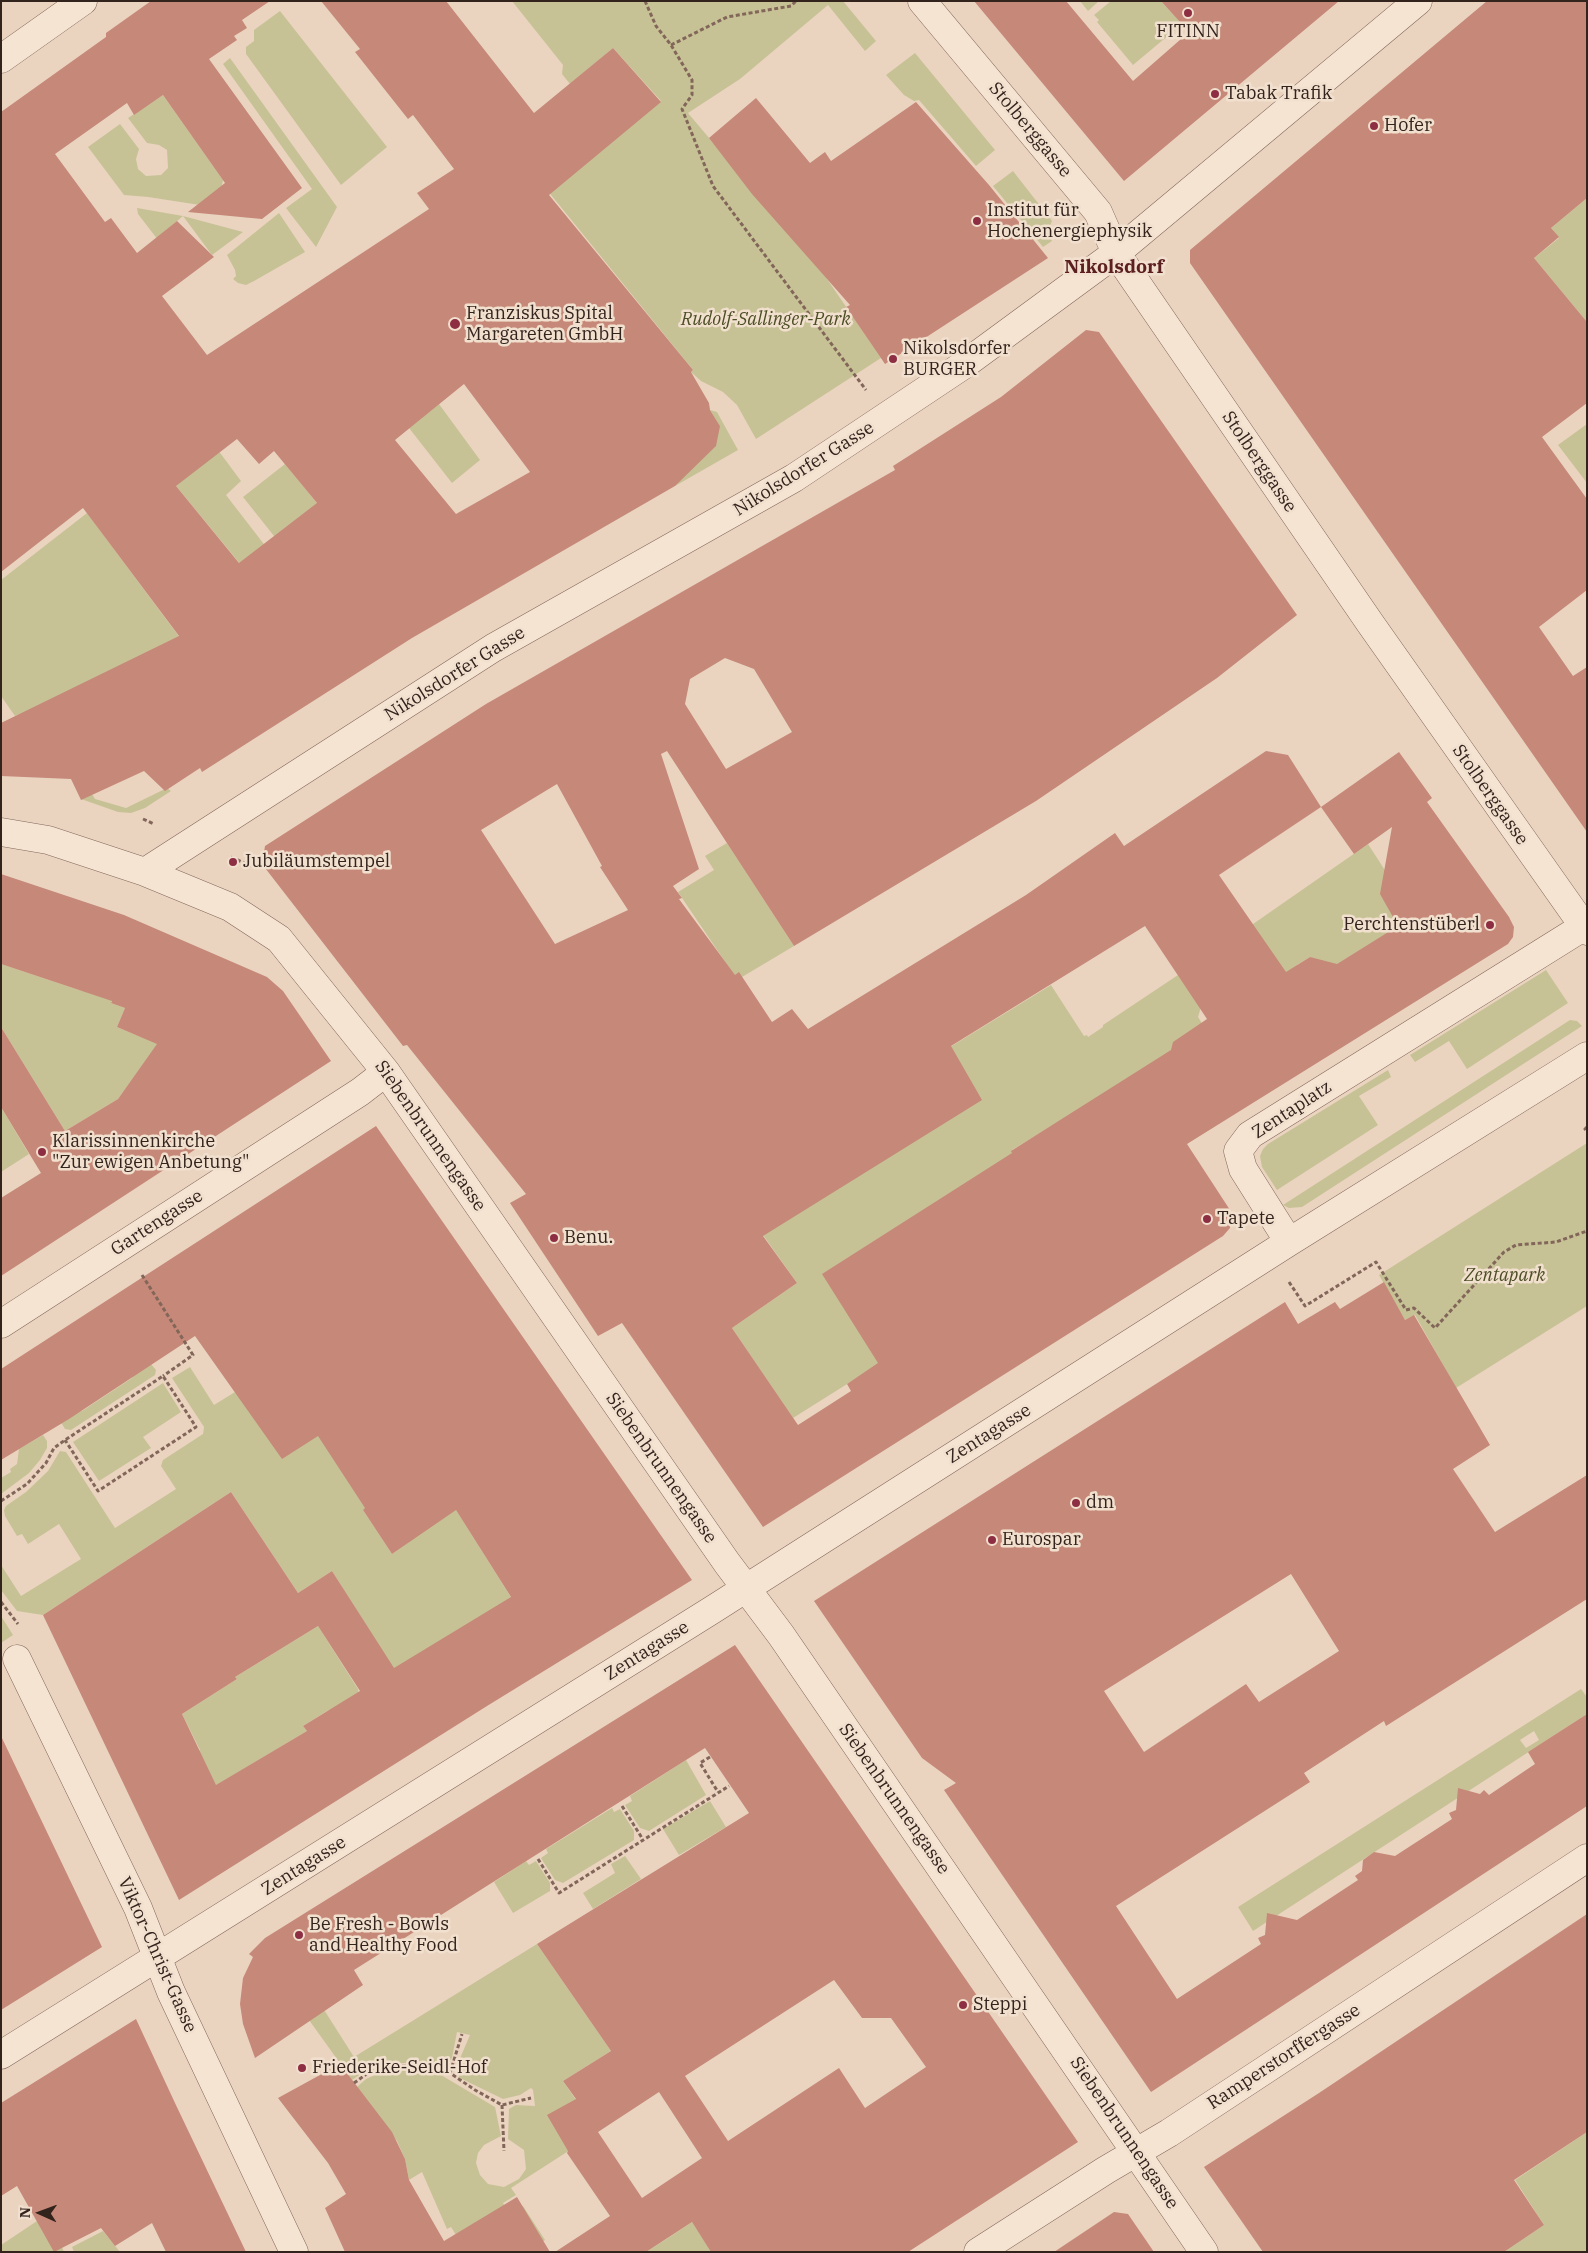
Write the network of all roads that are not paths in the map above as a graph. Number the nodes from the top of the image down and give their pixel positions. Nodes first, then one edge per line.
1 (83, 1) edge
2 (922, 1) edge
3 (1418, 1) edge
4 (1, 59) edge
5 (1116, 253) junction
6 (1, 832) edge
7 (145, 872) junction
8 (1585, 929) edge
9 (1587, 1056) edge
10 (386, 1072) junction
11 (1289, 1242) junction
12 (1, 1324) edge
13 (745, 1589) junction
14 (17, 1659) dead end
15 (1587, 1858) edge
16 (158, 1957) junction
17 (1, 2055) edge
18 (1138, 2153) junction
19 (294, 2252) edge
20 (978, 2252) edge
21 (1204, 2252) edge

1 - 4 street
2 - 5 street, Stolberggasse
3 - 5 street, Nikolsdorfer Gasse
5 - 7 street, Nikolsdorfer Gasse
5 - 8 street, Stolberggasse
6 - 7 street, Siebenbrunnengasse
7 - 10 street, Siebenbrunnengasse
8 - 11 street, Zentaplatz
9 - 11 street
10 - 12 street, Gartengasse
10 - 13 street, Siebenbrunnengasse
11 - 13 street, Zentagasse
13 - 16 street, Zentagasse
13 - 18 street, Siebenbrunnengasse
14 - 16 street, Viktor-Christ-Gasse
15 - 18 street, Ramperstorffergasse
16 - 17 street, Zentagasse
16 - 19 street, Viktor-Christ-Gasse
18 - 20 street, Ramperstorffergasse
18 - 21 street, Siebenbrunnengasse

